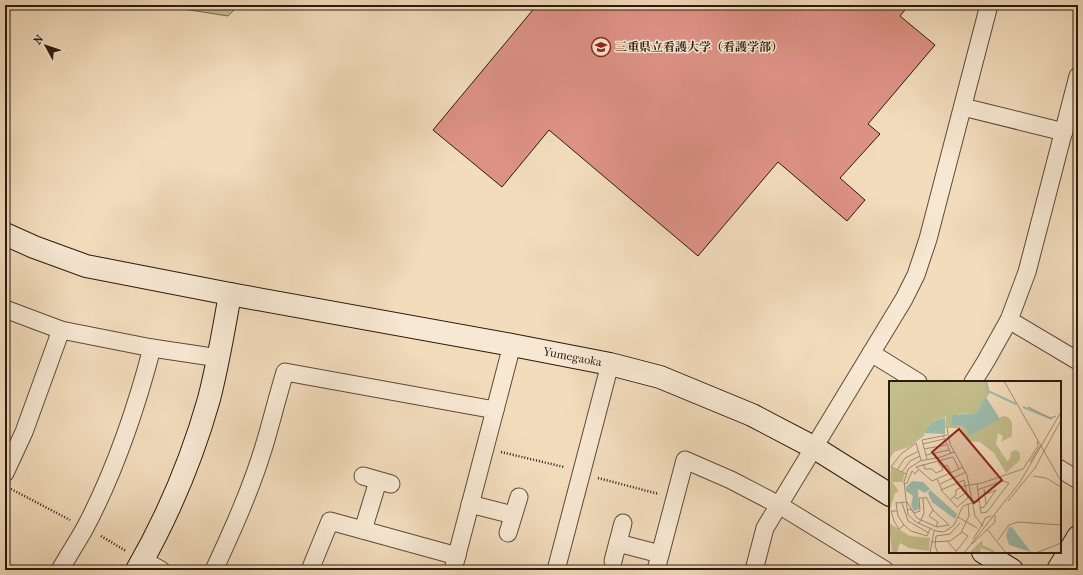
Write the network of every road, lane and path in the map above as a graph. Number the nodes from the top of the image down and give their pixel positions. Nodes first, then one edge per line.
1 (989, 5) edge
2 (1078, 76) edge
3 (963, 107) junction
4 (1064, 132) junction
5 (5, 234) edge
6 (230, 294) junction
7 (5, 309) edge
8 (1009, 320) junction
9 (61, 330) junction
10 (512, 344) junction
11 (152, 348) junction
12 (871, 353) junction
13 (219, 358) junction
14 (1078, 361) edge
15 (610, 364) junction
16 (916, 381) edge
17 (974, 381) edge
18 (495, 410) junction
19 (485, 448) junction
20 (814, 448) junction
21 (1061, 470) edge
22 (5, 472) edge
23 (582, 472) junction
24 (377, 480) dead end
25 (1078, 480) edge
26 (889, 493) edge
27 (519, 497) dead end
28 (675, 498) junction
29 (470, 504) junction
30 (780, 505) junction
31 (513, 515) junction
32 (623, 523) dead end
33 (363, 530) junction
34 (508, 533) dead end
35 (1078, 537) edge
36 (618, 543) junction
37 (985, 553) edge
38 (613, 561) dead end
39 (658, 562) edge
40 (455, 563) edge
41 (147, 567) edge
42 (875, 567) edge
43 (60, 570) edge
44 (214, 570) edge
45 (310, 570) edge
46 (556, 570) edge
47 (754, 570) edge
48 (1012, 570) edge
49 (1058, 570) edge

1 - 3 street
2 - 4 street
3 - 4 street
3 - 12 street
4 - 8 street
5 - 6 street, Yumegaoka
6 - 10 street, Yumegaoka
6 - 13 street
7 - 9 street
8 - 14 street
8 - 17 street
9 - 11 street
9 - 22 street
10 - 15 street, Yumegaoka
10 - 18 street
11 - 13 street
11 - 43 street
12 - 16 street
12 - 20 street
13 - 41 street
15 - 20 street, Yumegaoka
15 - 23 street
18 - 19 street
18 - 44 street
19 - 23 path
19 - 29 street
20 - 26 street, Yumegaoka
20 - 30 street
21 - 25 street
23 - 28 path
23 - 46 street
24 - 33 street
27 - 31 street
28 - 30 street
28 - 39 street
29 - 31 street
29 - 40 street
30 - 42 street
30 - 47 street
31 - 34 street
32 - 36 street
33 - 40 street
33 - 45 street
35 - 49 street
36 - 38 street
36 - 39 street
37 - 48 street

